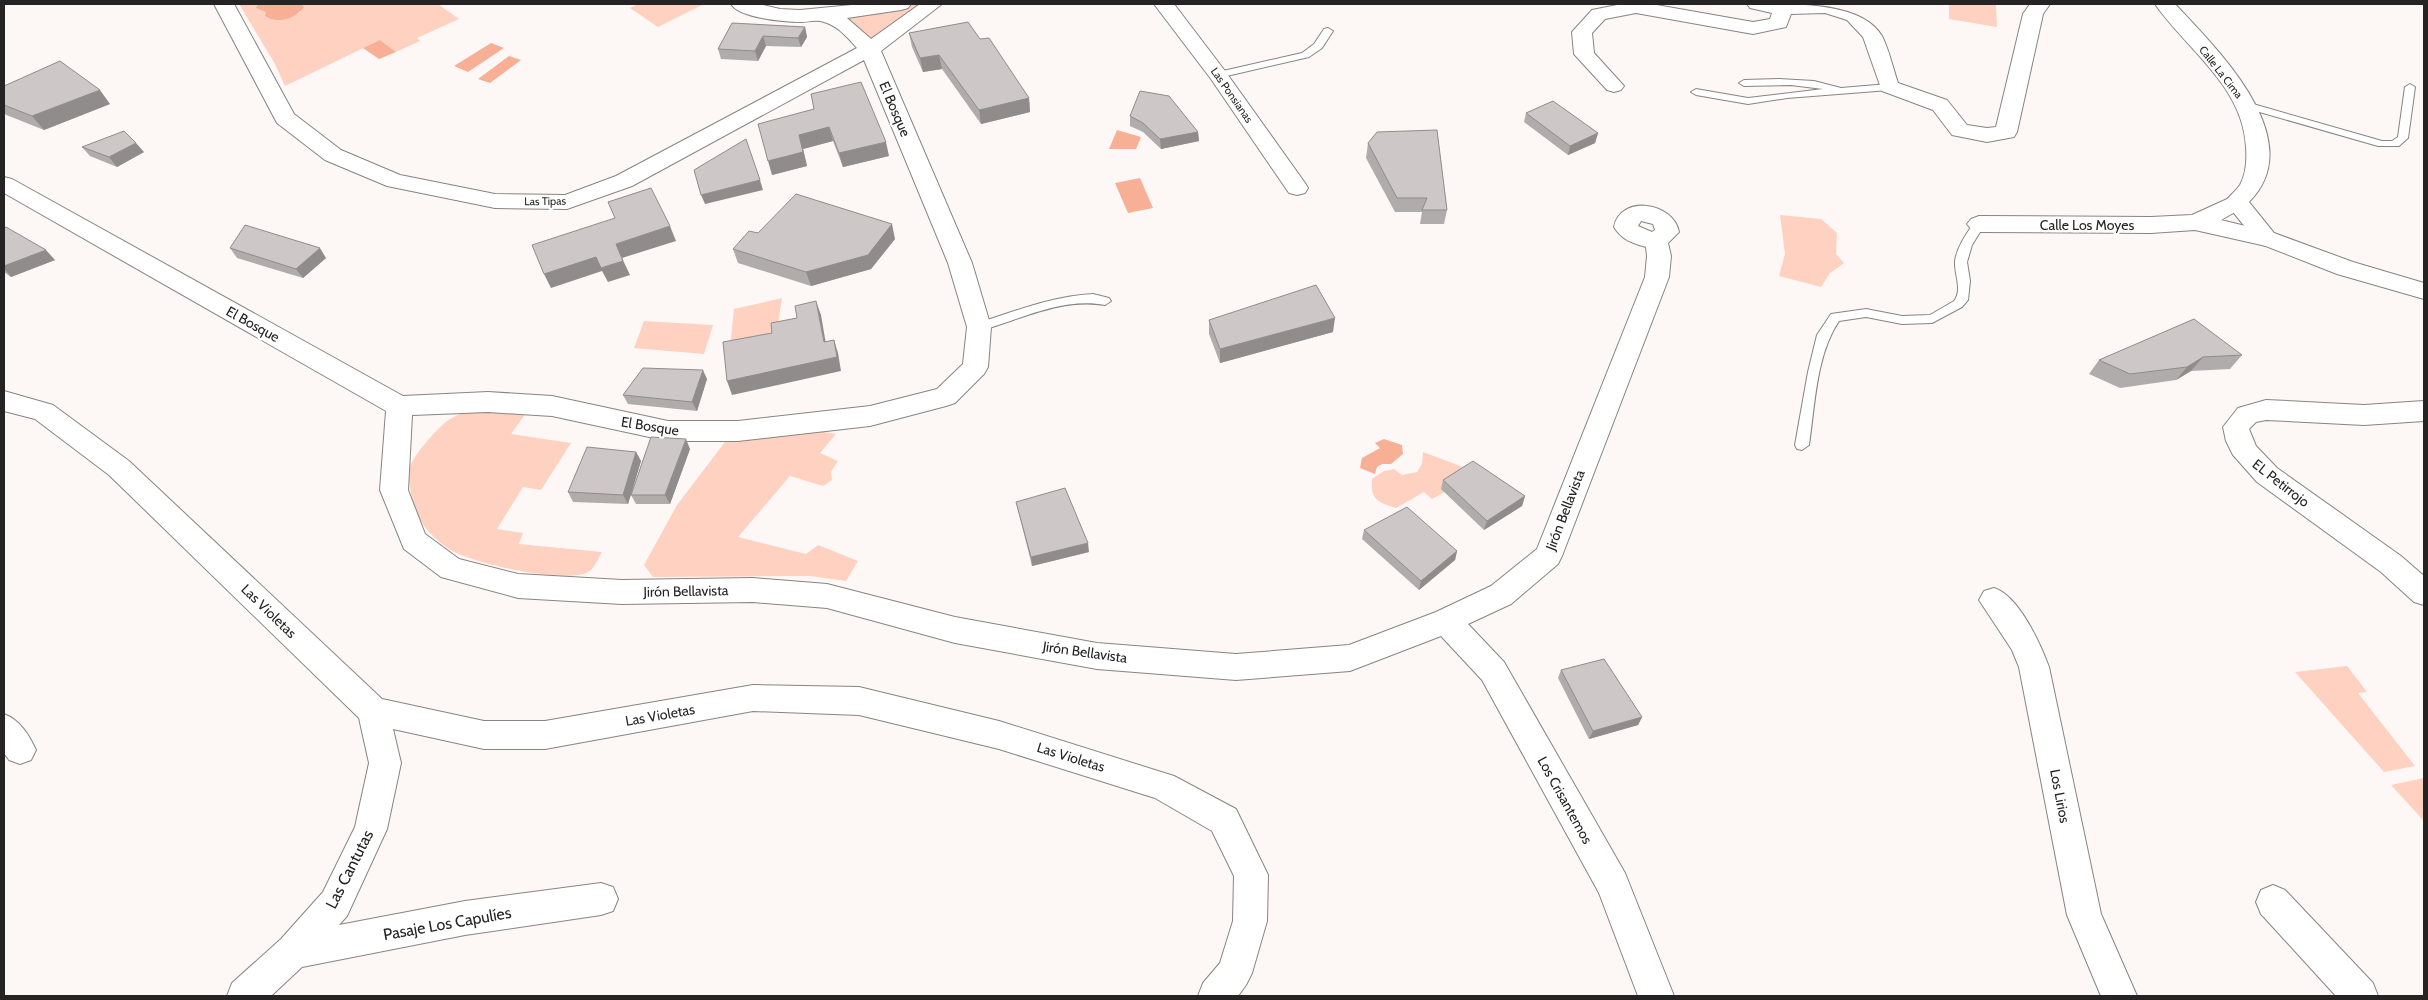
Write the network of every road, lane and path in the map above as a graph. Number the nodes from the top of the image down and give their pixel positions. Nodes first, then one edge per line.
1 (224, 4) edge
2 (741, 4) edge
3 (901, 4) edge
4 (932, 4) edge
5 (1164, 4) edge
6 (1757, 4) edge
7 (2040, 4) edge
8 (2165, 4) edge
9 (1783, 9) junction
10 (826, 15) junction
11 (1328, 31) dead end
12 (870, 49) junction
13 (1218, 75) junction
14 (1744, 83) dead end
15 (1614, 86) dead end
16 (1889, 87) junction
17 (2410, 87) dead end
18 (1696, 92) dead end
19 (1847, 92) junction
20 (2246, 105) junction
21 (4, 184) edge
22 (1297, 188) dead end
23 (2236, 202) junction
24 (2195, 222) junction
25 (1979, 224) joint
26 (2266, 238) junction
27 (1656, 240) dead end
28 (2424, 291) edge
29 (1105, 301) dead end
30 (979, 327) junction
31 (4, 401) edge
32 (399, 406) junction
33 (2424, 411) edge
34 (1802, 445) dead end
35 (2424, 593) edge
36 (1994, 600) dead end
37 (1446, 621) junction
38 (373, 711) junction
39 (601, 899) dead end
40 (2273, 902) dead end
41 (293, 951) junction
42 (245, 996) edge
43 (1216, 996) edge
44 (1656, 996) edge
45 (2119, 996) edge
46 (2360, 996) edge

1 - 12 street, Las Tipas
2 - 10 street
3 - 10 street
4 - 12 street, Las Tipas
5 - 13 street, Las Ponsianas
6 - 9 street
7 - 16 street
8 - 20 street, Calle La Cima
9 - 15 street
9 - 16 street
10 - 12 street, El Bosque
11 - 13 lane
12 - 30 street, El Bosque
13 - 22 street, Las Ponsianas
14 - 19 lane
16 - 19 lane
17 - 20 lane
18 - 19 lane
20 - 23 street, Calle La Cima
21 - 32 street, El Bosque
23 - 24 street, Calle Los Moyes
23 - 26 street, Calle Los Moyes
24 - 25 street, Calle Los Moyes
24 - 26 street, Calle Los Moyes
25 - 34 lane
26 - 28 street, Calle Los Moyes
27 - 37 street, Jirón Bellavista
29 - 30 lane
30 - 32 street, El Bosque
31 - 38 street, Las Violetas
32 - 37 street, Jirón Bellavista
33 - 35 street, EL Petirrojo
36 - 45 street, Los Lirios
37 - 44 street, Los Crisantemos
38 - 41 street, Las Cantutas
38 - 43 street, Las Violetas
39 - 41 street, Pasaje Los Capulíes
40 - 46 street
41 - 42 street, Las Cantutas

